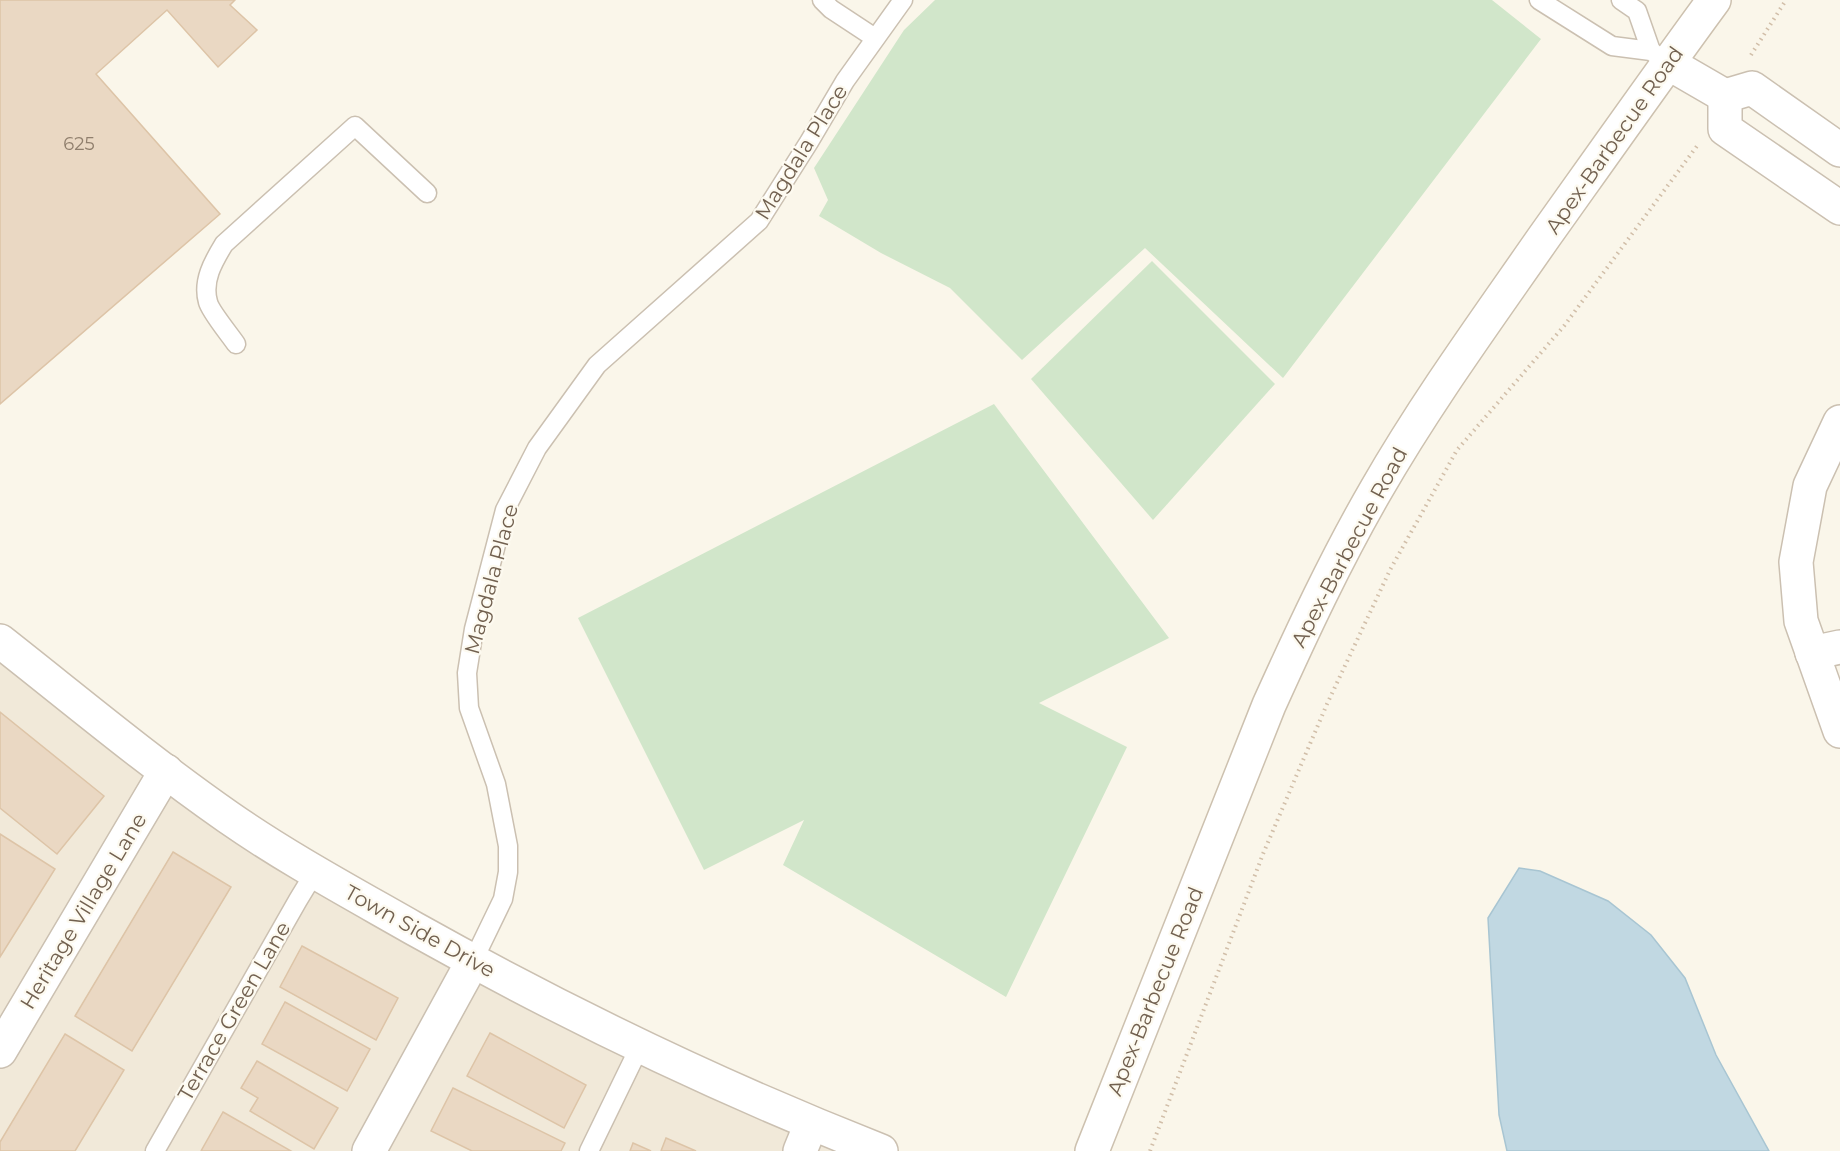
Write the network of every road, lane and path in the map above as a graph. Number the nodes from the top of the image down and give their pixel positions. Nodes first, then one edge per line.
1 (822, 0) edge
2 (903, 0) edge
3 (1539, 0) edge
4 (1621, 0) edge
5 (1714, 0) edge
6 (1786, 0) edge
7 (875, 38) junction
8 (1659, 57) junction
9 (1725, 96) junction
10 (1840, 150) edge
11 (428, 193) dead end
12 (1840, 208) edge
13 (236, 344) dead end
14 (1840, 422) edge
15 (0, 641) edge
16 (1826, 650) edge
17 (1840, 731) edge
18 (165, 771) junction
19 (315, 873) junction
20 (473, 961) junction
21 (639, 1046) junction
22 (0, 1052) edge
23 (806, 1137) edge
24 (155, 1151) edge
25 (369, 1151) edge
26 (589, 1151) edge
27 (881, 1151) edge
28 (1092, 1151) edge
29 (1149, 1151) edge

1 - 7 lane
2 - 7 lane, Magdala Place
3 - 8 lane
4 - 8 lane
5 - 8 street, Apex-Barbecue Road
6 - 9 path
7 - 20 lane, Magdala Place
8 - 9 street
8 - 28 street, Apex-Barbecue Road
9 - 10 street
9 - 12 street
9 - 29 path
11 - 13 lane
14 - 16 street
15 - 18 street, Town Side Drive
16 - 17 street
18 - 19 street, Town Side Drive
18 - 22 street, Heritage Village Lane
19 - 20 street, Town Side Drive
19 - 24 lane, Terrace Green Lane
20 - 21 street, Town Side Drive
20 - 25 street, Magdala Place
21 - 23 street, Town Side Drive
21 - 26 lane
23 - 27 street, Town Side Drive

